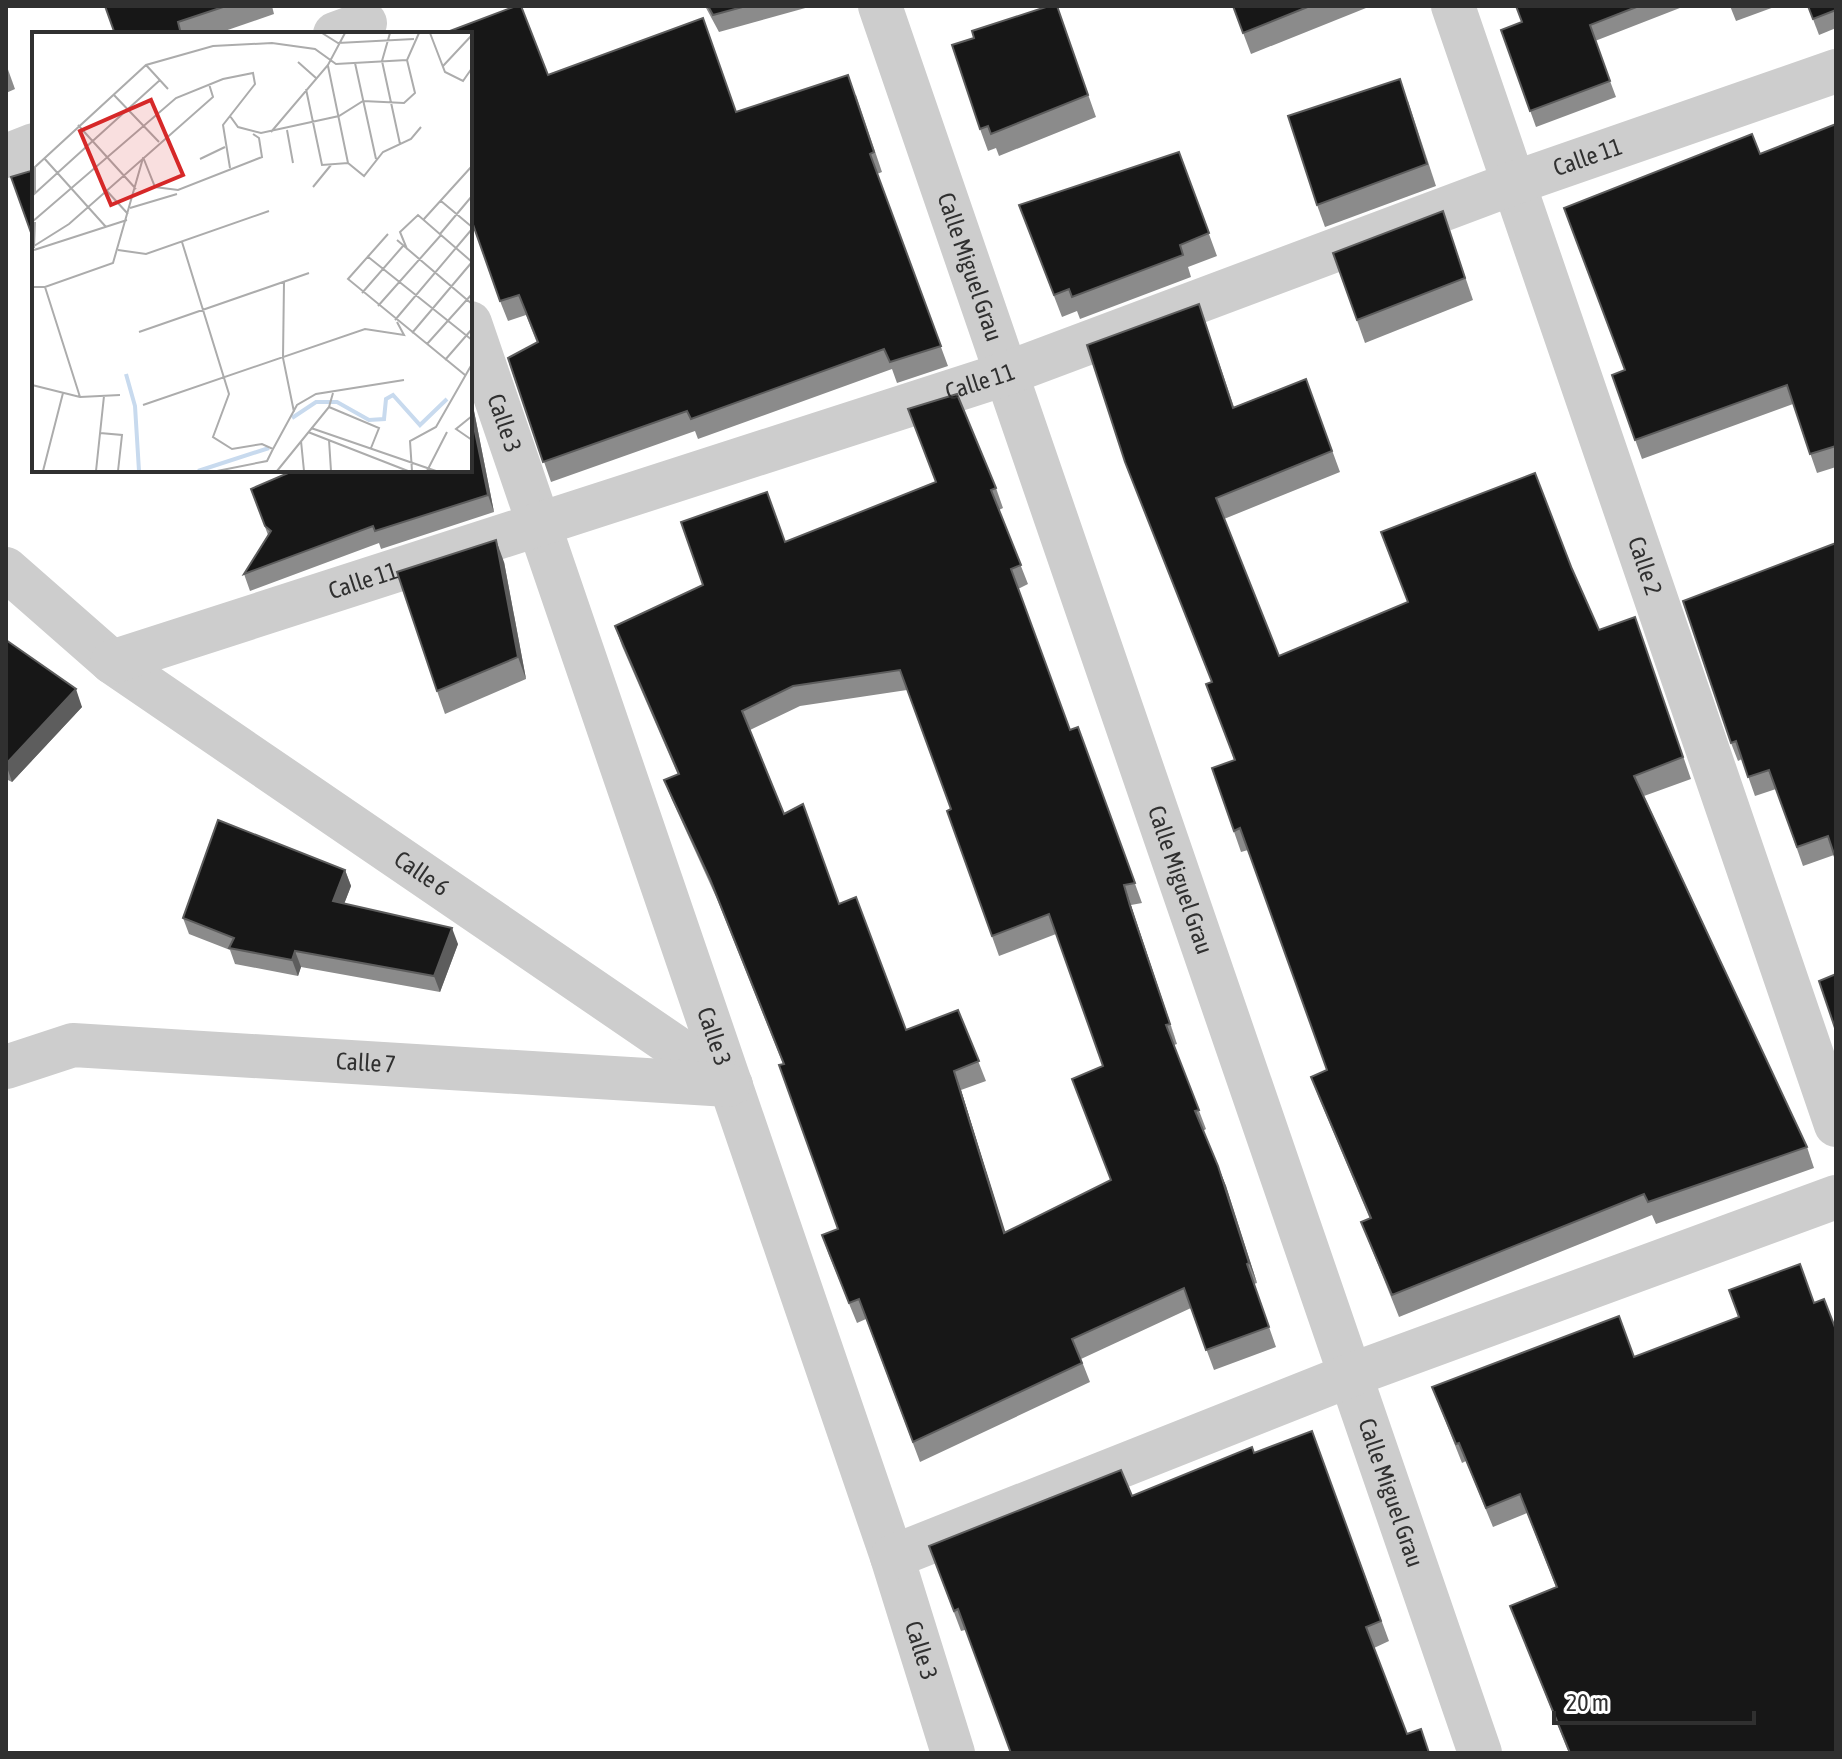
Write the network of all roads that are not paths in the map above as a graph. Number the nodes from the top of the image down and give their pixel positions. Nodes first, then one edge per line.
1 (880, 6) edge
2 (1453, 6) edge
3 (1836, 71) edge
4 (32, 146) edge
5 (6, 156) edge
6 (1514, 183) junction
7 (472, 329) edge
8 (1005, 374) junction
9 (540, 524) junction
10 (6, 569) edge
11 (112, 662) junction
12 (6, 1067) edge
13 (731, 1085) junction
14 (1836, 1125) edge
15 (1836, 1197) edge
16 (1351, 1375) junction
17 (892, 1557) junction
18 (953, 1753) edge
19 (1480, 1753) edge

1 - 8 street, Calle Miguel Grau
2 - 6 street, Calle 2
3 - 6 street, Calle 11
4 - 5 street
6 - 8 street, Calle 11
6 - 14 street, Calle 2
7 - 9 street, Calle 3
8 - 9 street, Calle 11
8 - 16 street, Calle Miguel Grau
9 - 11 street, Calle 11
9 - 13 street, Calle 3
10 - 11 street, Calle 6
11 - 13 street, Calle 6
12 - 13 street, Calle 7
13 - 17 street, Calle 3
15 - 16 street
16 - 17 street
16 - 19 street, Calle Miguel Grau
17 - 18 street, Calle 3

